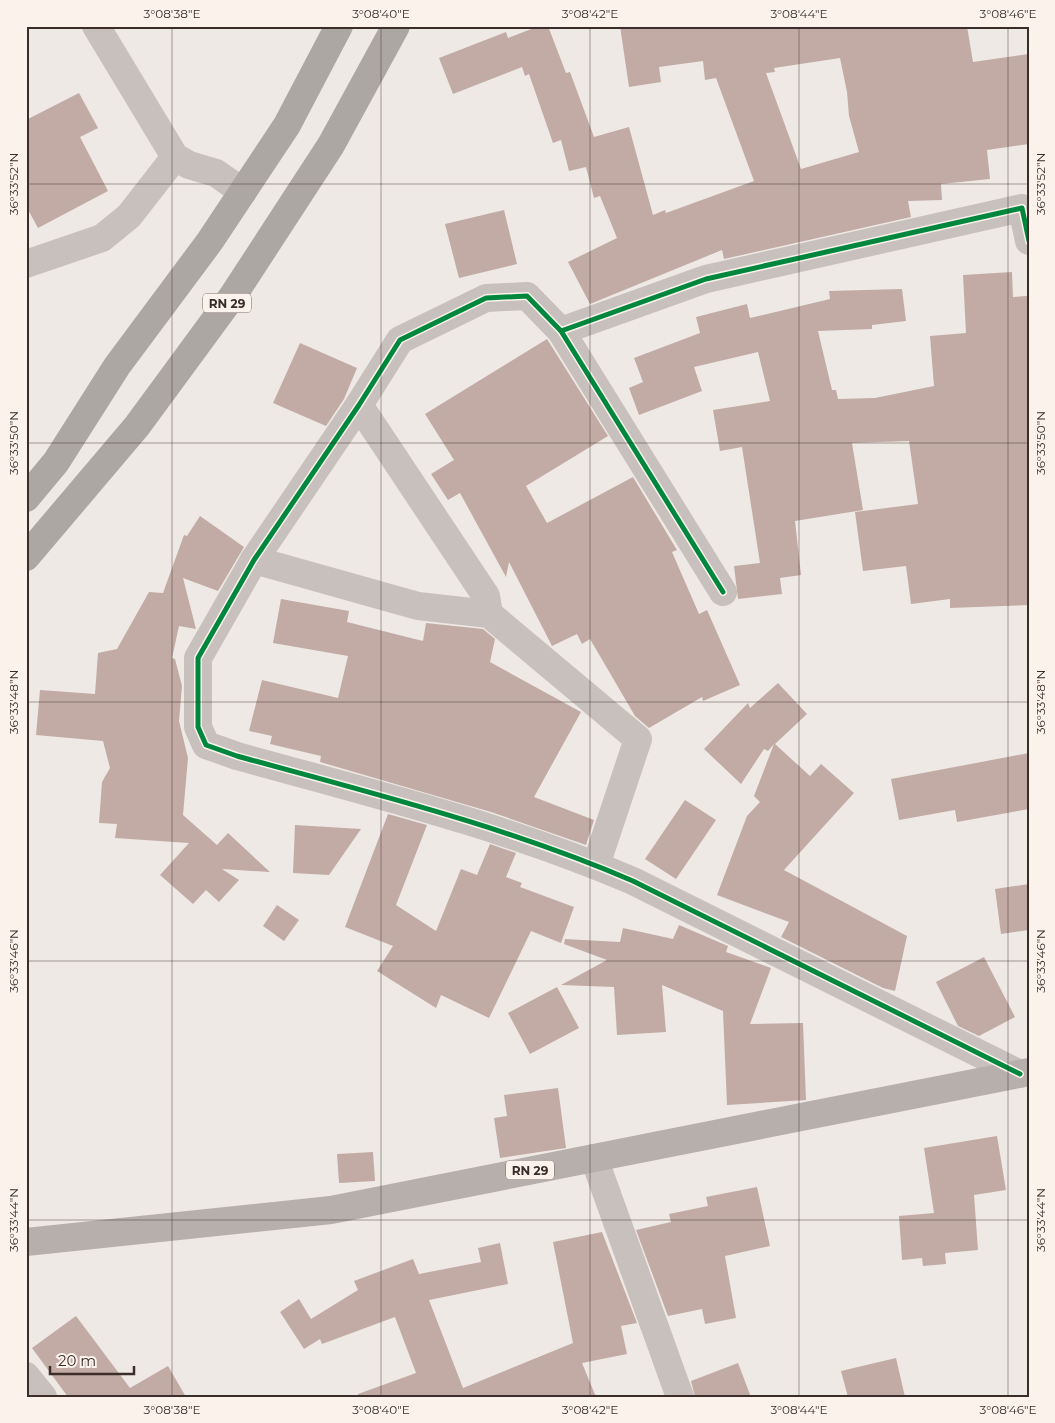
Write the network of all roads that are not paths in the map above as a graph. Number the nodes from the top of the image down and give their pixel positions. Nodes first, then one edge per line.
1 (96, 26) edge
2 (339, 26) edge
3 (397, 26) edge
4 (175, 156) junction
5 (243, 192) junction
6 (1025, 208) edge
7 (1029, 241) edge
8 (26, 264) edge
9 (561, 330) junction
10 (359, 405) junction
11 (26, 498) edge
12 (26, 557) edge
13 (254, 560) junction
14 (723, 592) dead end
15 (489, 614) junction
16 (596, 865) junction
17 (1024, 1073) edge
18 (594, 1158) junction
19 (26, 1242) edge
20 (26, 1376) edge
21 (43, 1397) edge
22 (680, 1397) edge

1 - 4 street
2 - 5 highway
3 - 12 highway, RN 29
4 - 5 street
4 - 8 street
5 - 11 highway
6 - 7 street
6 - 9 street
9 - 10 street
9 - 14 street
10 - 13 street
10 - 15 street
13 - 15 street
13 - 16 street
15 - 16 street
16 - 17 street
17 - 18 main road, RN 29
18 - 19 main road, RN 29
18 - 22 street
20 - 21 street

